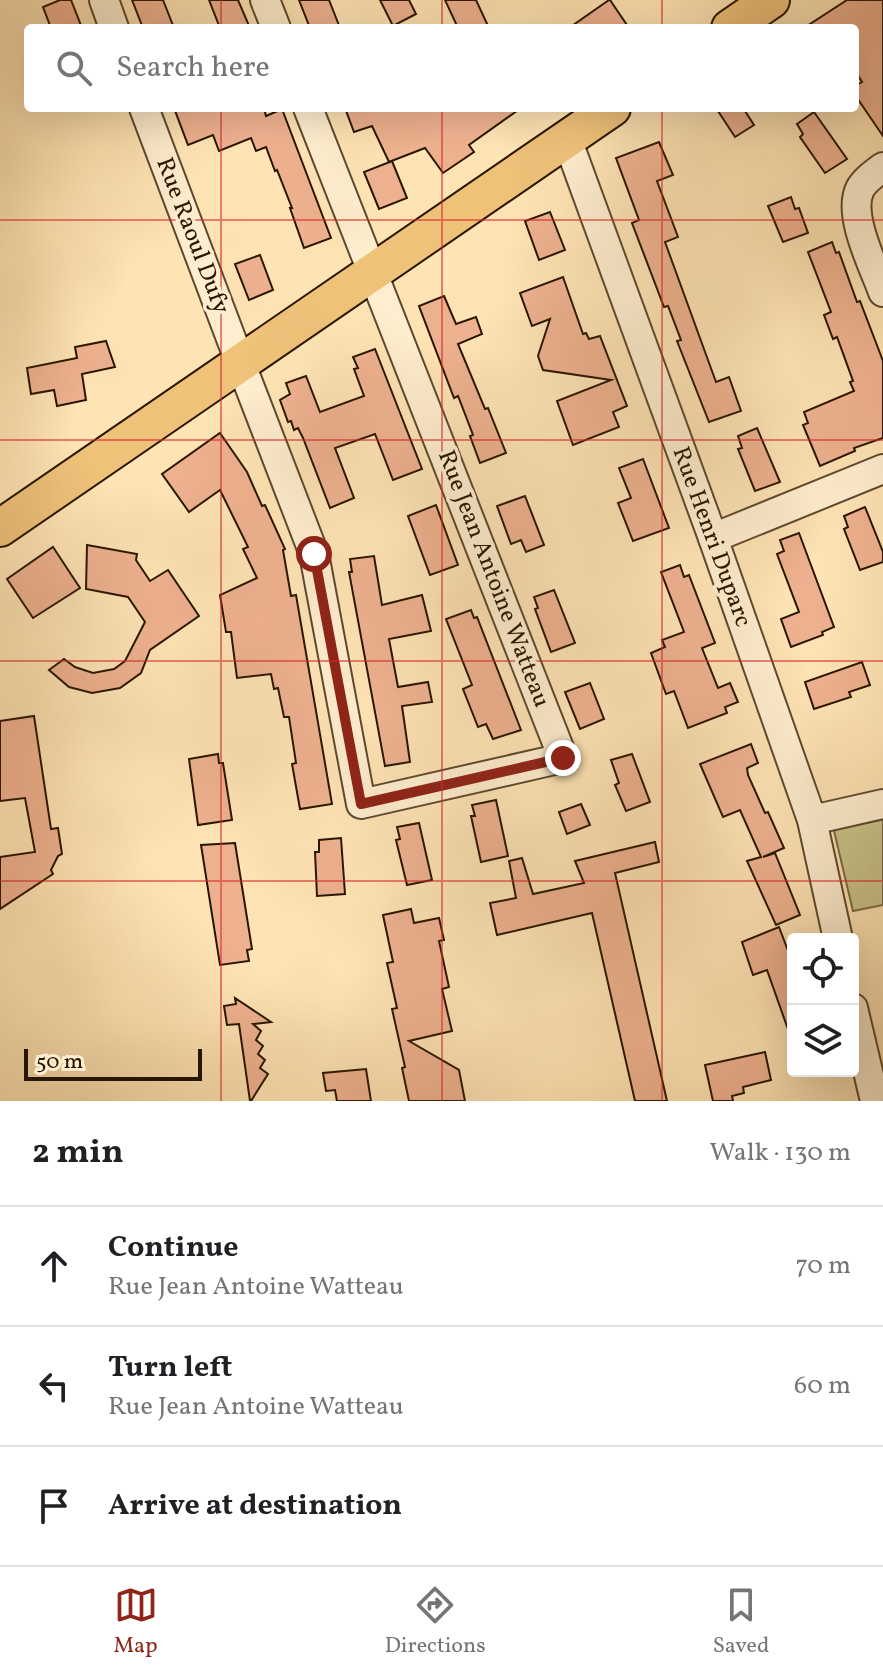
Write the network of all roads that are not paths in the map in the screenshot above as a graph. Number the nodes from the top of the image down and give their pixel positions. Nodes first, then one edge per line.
1 (104, 0) edge
2 (265, 0) edge
3 (771, 0) edge
4 (113, 24) edge
5 (274, 24) edge
6 (736, 24) edge
7 (146, 112) edge
8 (310, 112) edge
9 (606, 112) edge
10 (567, 139) junction
11 (883, 167) edge
12 (373, 273) junction
13 (883, 292) edge
14 (241, 364) junction
15 (883, 469) edge
16 (0, 528) edge
17 (713, 538) junction
18 (883, 804) edge
19 (812, 820) junction
20 (837, 933) edge
21 (859, 1024) edge
22 (876, 1069) edge
23 (875, 1101) edge

1 - 4 street
2 - 5 street
3 - 6 main road
7 - 14 street, Rue Raoul Dufy
8 - 12 street
9 - 10 main road
10 - 12 main road
10 - 17 street, Rue Henri Duparc
11 - 13 street
12 - 14 main road
12 - 14 street, Rue Jean Antoine Watteau
14 - 16 main road
15 - 17 street
17 - 19 street, Rue Henri Duparc
18 - 19 street
19 - 20 street, Rue Henri Duparc
21 - 22 street
22 - 23 street

